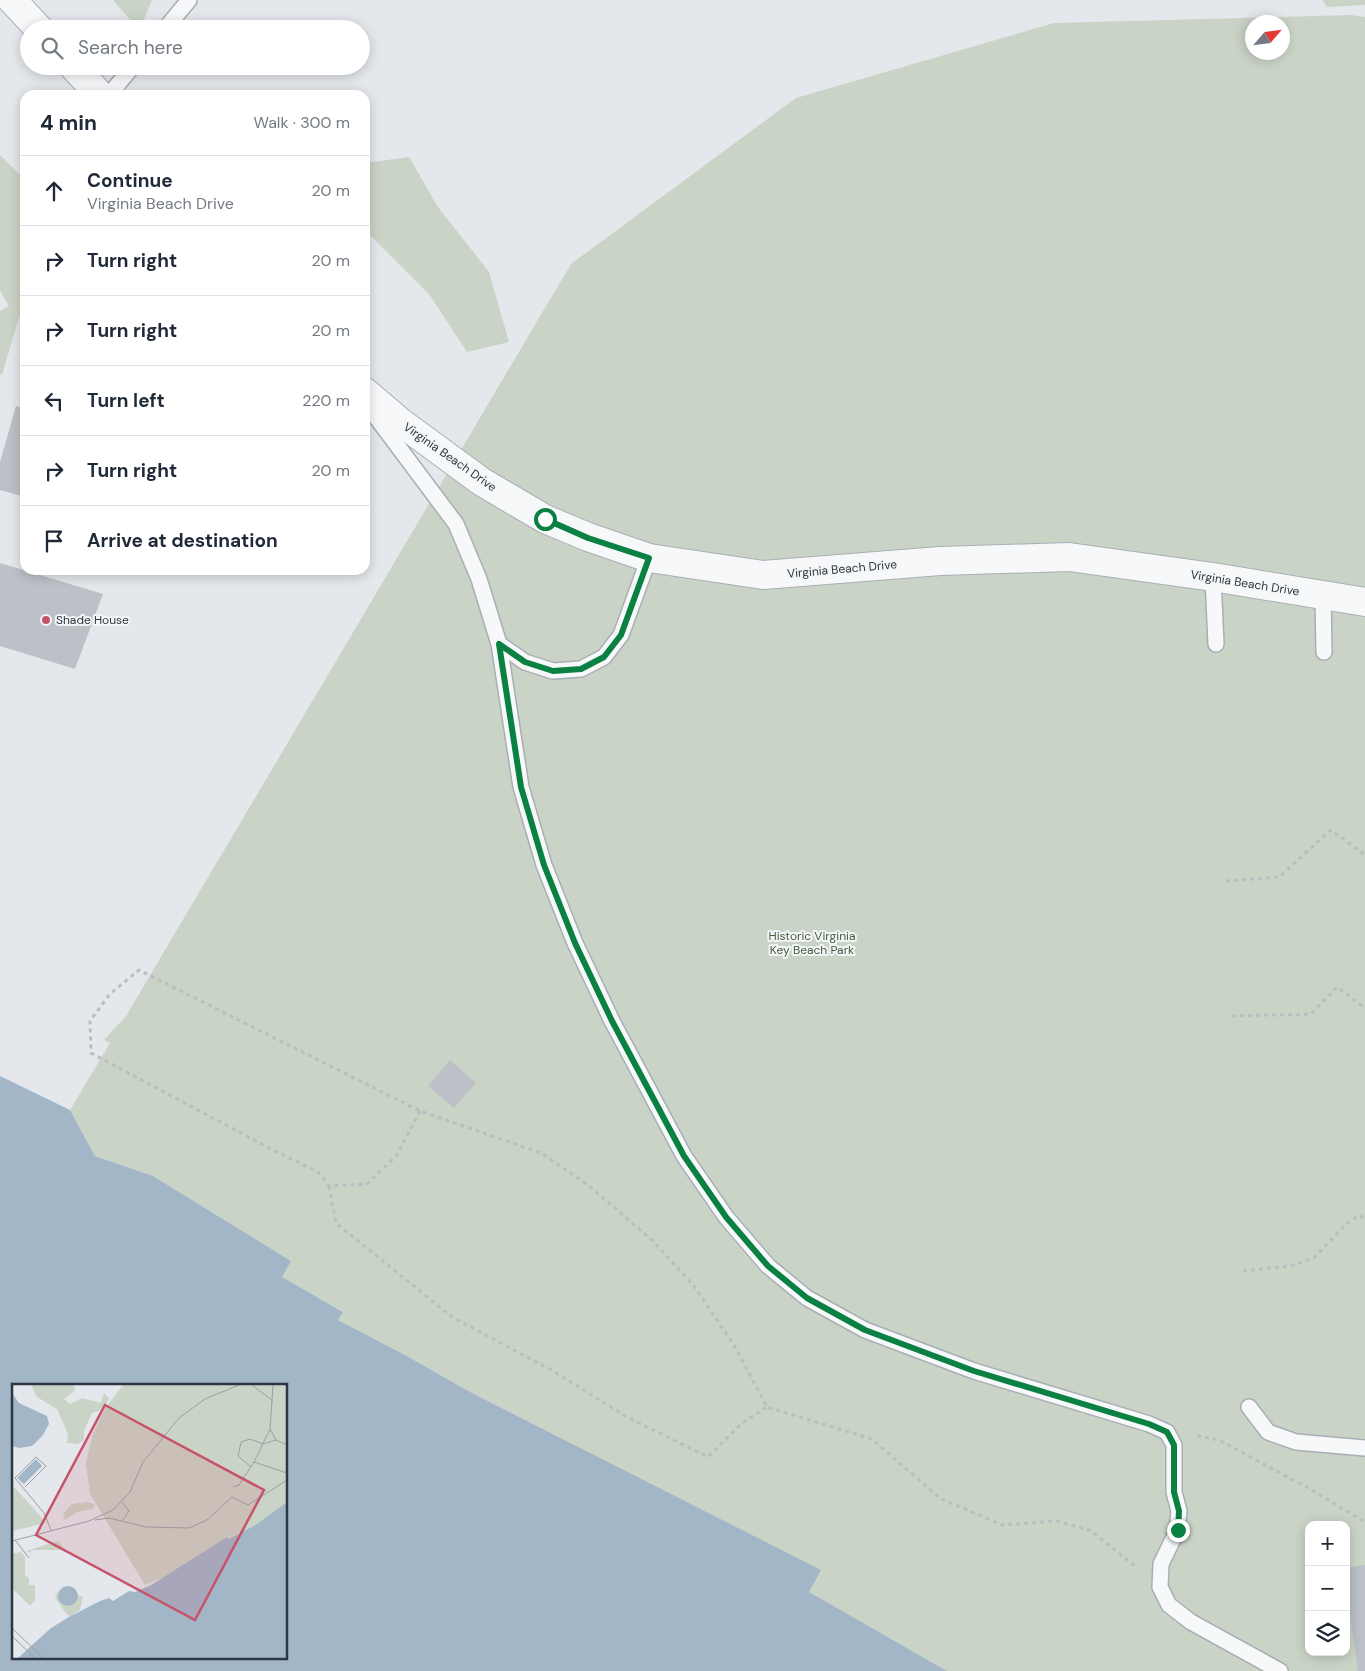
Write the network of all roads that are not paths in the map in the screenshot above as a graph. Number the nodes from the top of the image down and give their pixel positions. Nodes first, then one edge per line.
1 (12, 0) edge
2 (189, 0) edge
3 (30, 20) edge
4 (172, 20) edge
5 (81, 75) edge
6 (126, 75) edge
7 (95, 90) edge
8 (113, 90) edge
9 (370, 396) edge
10 (370, 409) edge
11 (649, 558) junction
12 (1213, 577) junction
13 (1324, 595) junction
14 (1365, 602) edge
15 (499, 644) junction
16 (1216, 644) dead end
17 (1324, 652) dead end
18 (1249, 1407) dead end
19 (1365, 1448) edge
20 (1280, 1671) edge

1 - 3 street
2 - 4 lane
5 - 7 street
6 - 8 lane
9 - 11 street, Virginia Beach Drive
10 - 15 lane
11 - 12 street, Virginia Beach Drive
11 - 15 lane
12 - 13 street, Virginia Beach Drive
12 - 16 lane
13 - 14 street, Virginia Beach Drive
13 - 17 lane
15 - 20 lane
18 - 19 lane

